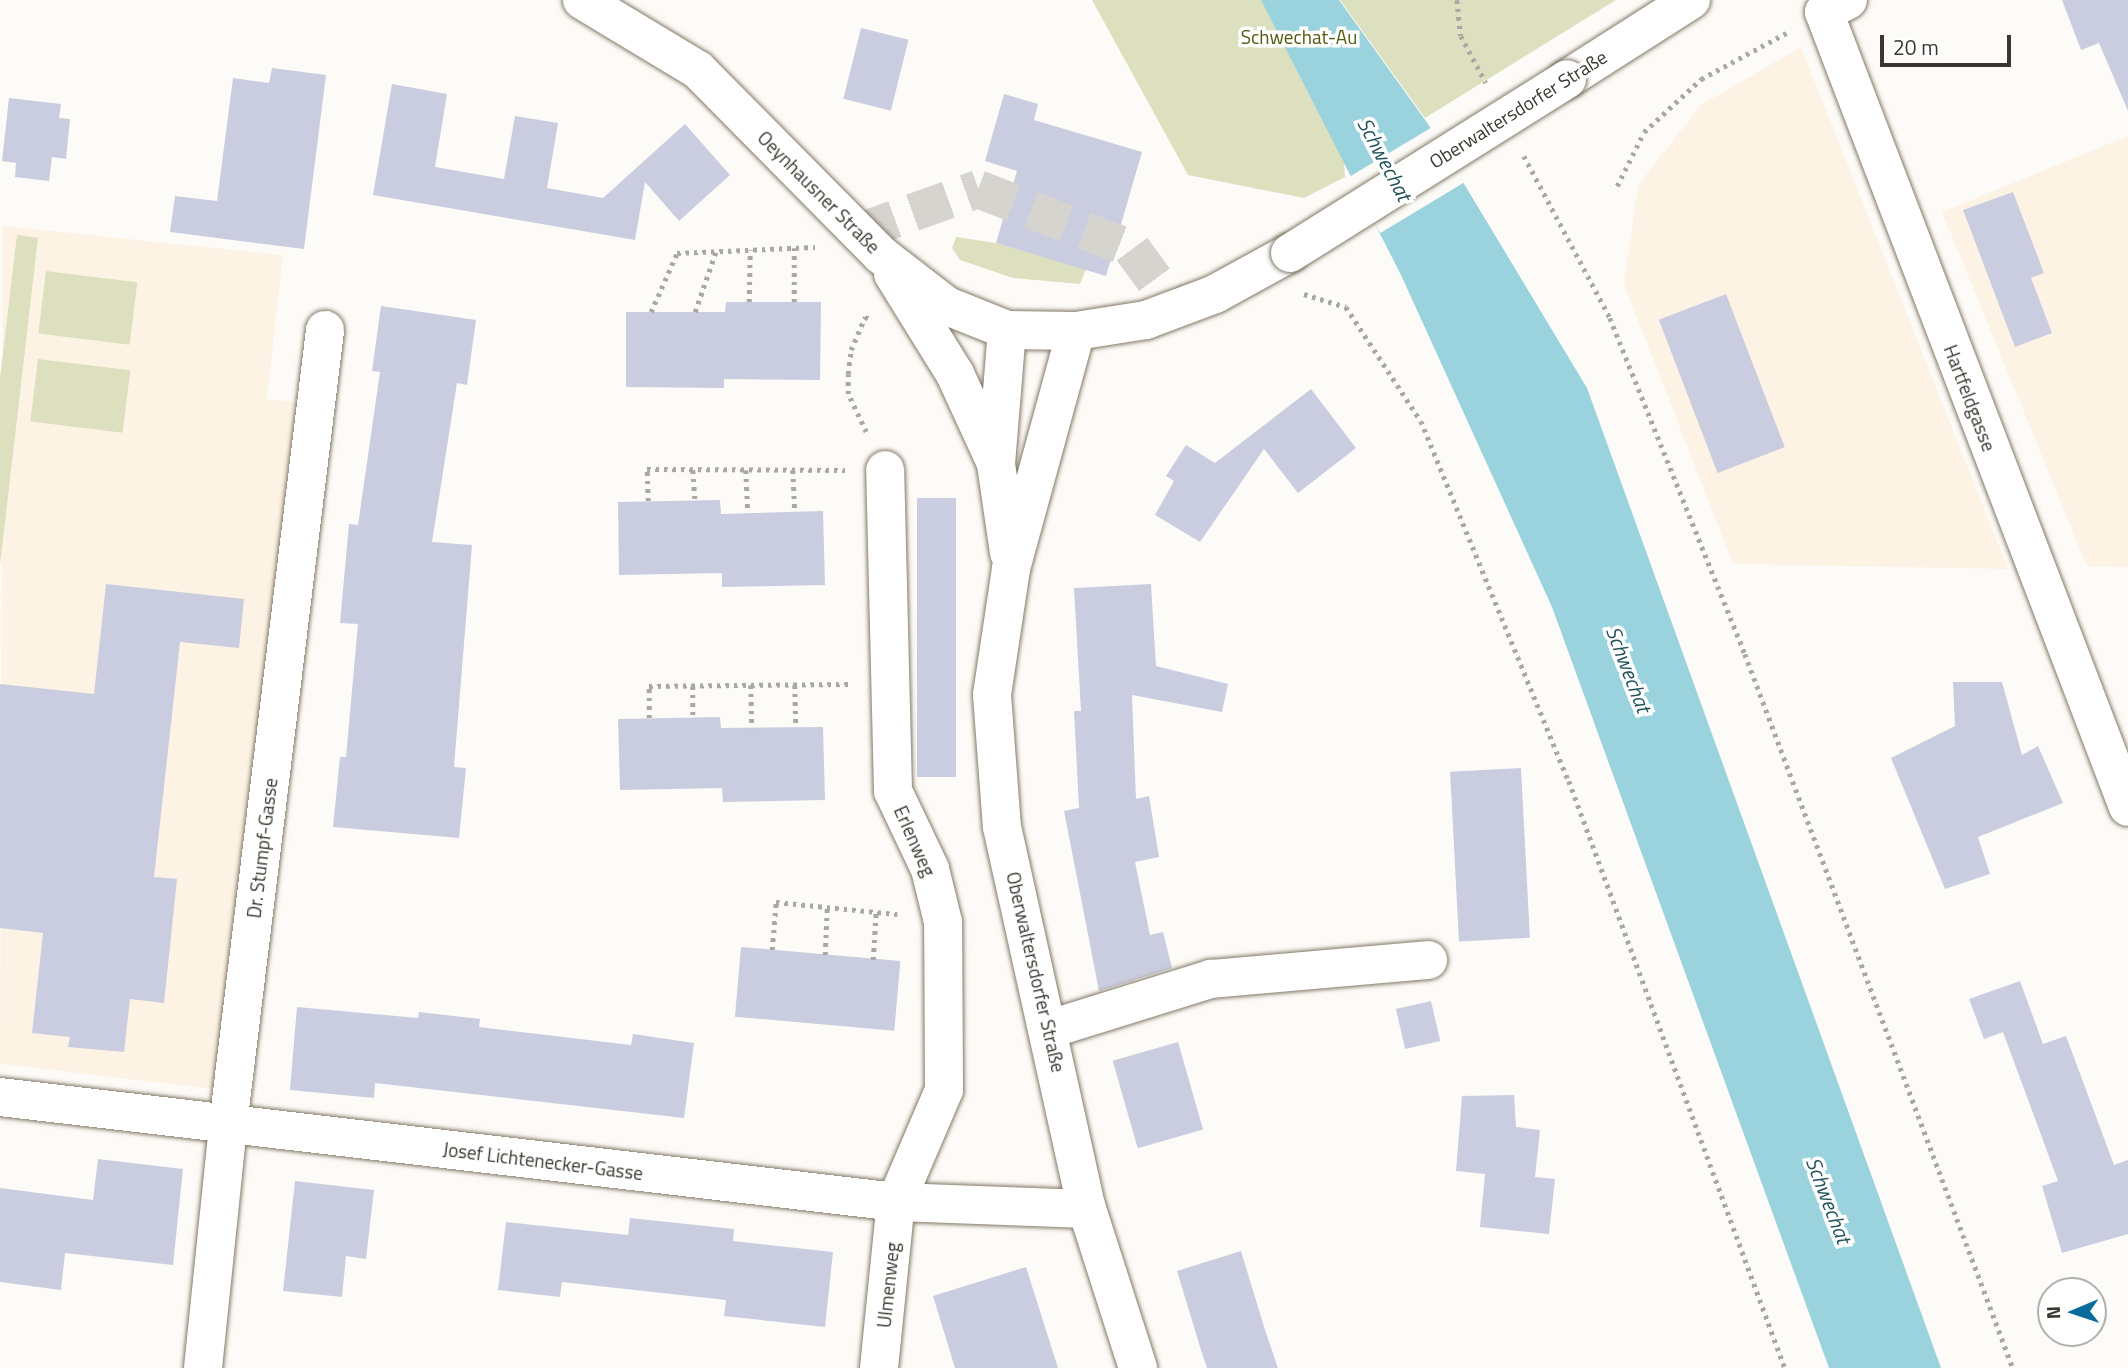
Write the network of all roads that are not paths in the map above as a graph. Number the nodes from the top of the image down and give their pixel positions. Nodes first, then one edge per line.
1 (582, 0) edge
2 (1691, 0) edge
3 (1836, 6) edge
4 (876, 249) junction
5 (325, 330) dead end
6 (1007, 330) junction
7 (1076, 331) junction
8 (996, 464) junction
9 (885, 470) road end
10 (1012, 569) junction
11 (2128, 807) edge
12 (1428, 960) dead end
13 (1049, 1029) junction
14 (0, 1097) edge
15 (228, 1125) junction
16 (897, 1202) junction
17 (1087, 1209) junction
18 (203, 1368) edge
19 (879, 1368) edge
20 (1138, 1368) edge

1 - 4 street, Oeynhausner Straße
2 - 7 street, Oberwaltersdorfer Straße, bridge
3 - 11 street, Hartfeldgasse
4 - 6 street, Oeynhausner Straße
4 - 8 street
5 - 15 street, Dr. Stumpf-Gasse
6 - 7 street, Oeynhausner Straße
6 - 8 street
7 - 10 street
8 - 10 street
9 - 16 street, Erlenweg
10 - 13 street, Oberwaltersdorfer Straße
12 - 13 street
13 - 17 street, Oberwaltersdorfer Straße
14 - 15 street, Josef Lichtenecker-Gasse
15 - 16 street, Josef Lichtenecker-Gasse
15 - 18 street, Dr. Stumpf-Gasse
16 - 17 street, Josef Lichtenecker-Gasse
16 - 19 street, Ulmenweg
17 - 20 street, Oberwaltersdorfer Straße

